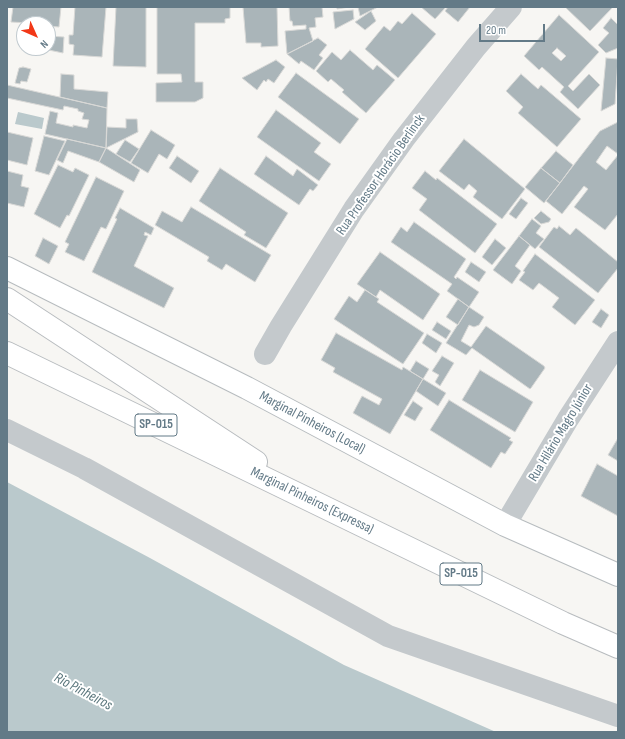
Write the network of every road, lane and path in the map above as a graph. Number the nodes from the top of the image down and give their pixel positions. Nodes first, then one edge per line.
1 (511, 7) edge
2 (7, 268) edge
3 (7, 299) edge
4 (618, 342) edge
5 (7, 353) edge
6 (265, 354) dead end
7 (7, 430) edge
8 (305, 498) junction
9 (505, 525) junction
10 (618, 575) edge
11 (618, 647) edge
12 (618, 716) edge

1 - 6 street, Rua Professor Horácio Berlinck
2 - 9 main road, Marginal Pinheiros (Local)
3 - 8 main road
4 - 9 street, Rua Hilário Magro Júnior
5 - 8 main road, Marginal Pinheiros (Expressa) / SP-015
7 - 12 street
8 - 11 main road, Marginal Pinheiros (Expressa) / SP-015
9 - 10 main road, Marginal Pinheiros (Local)

